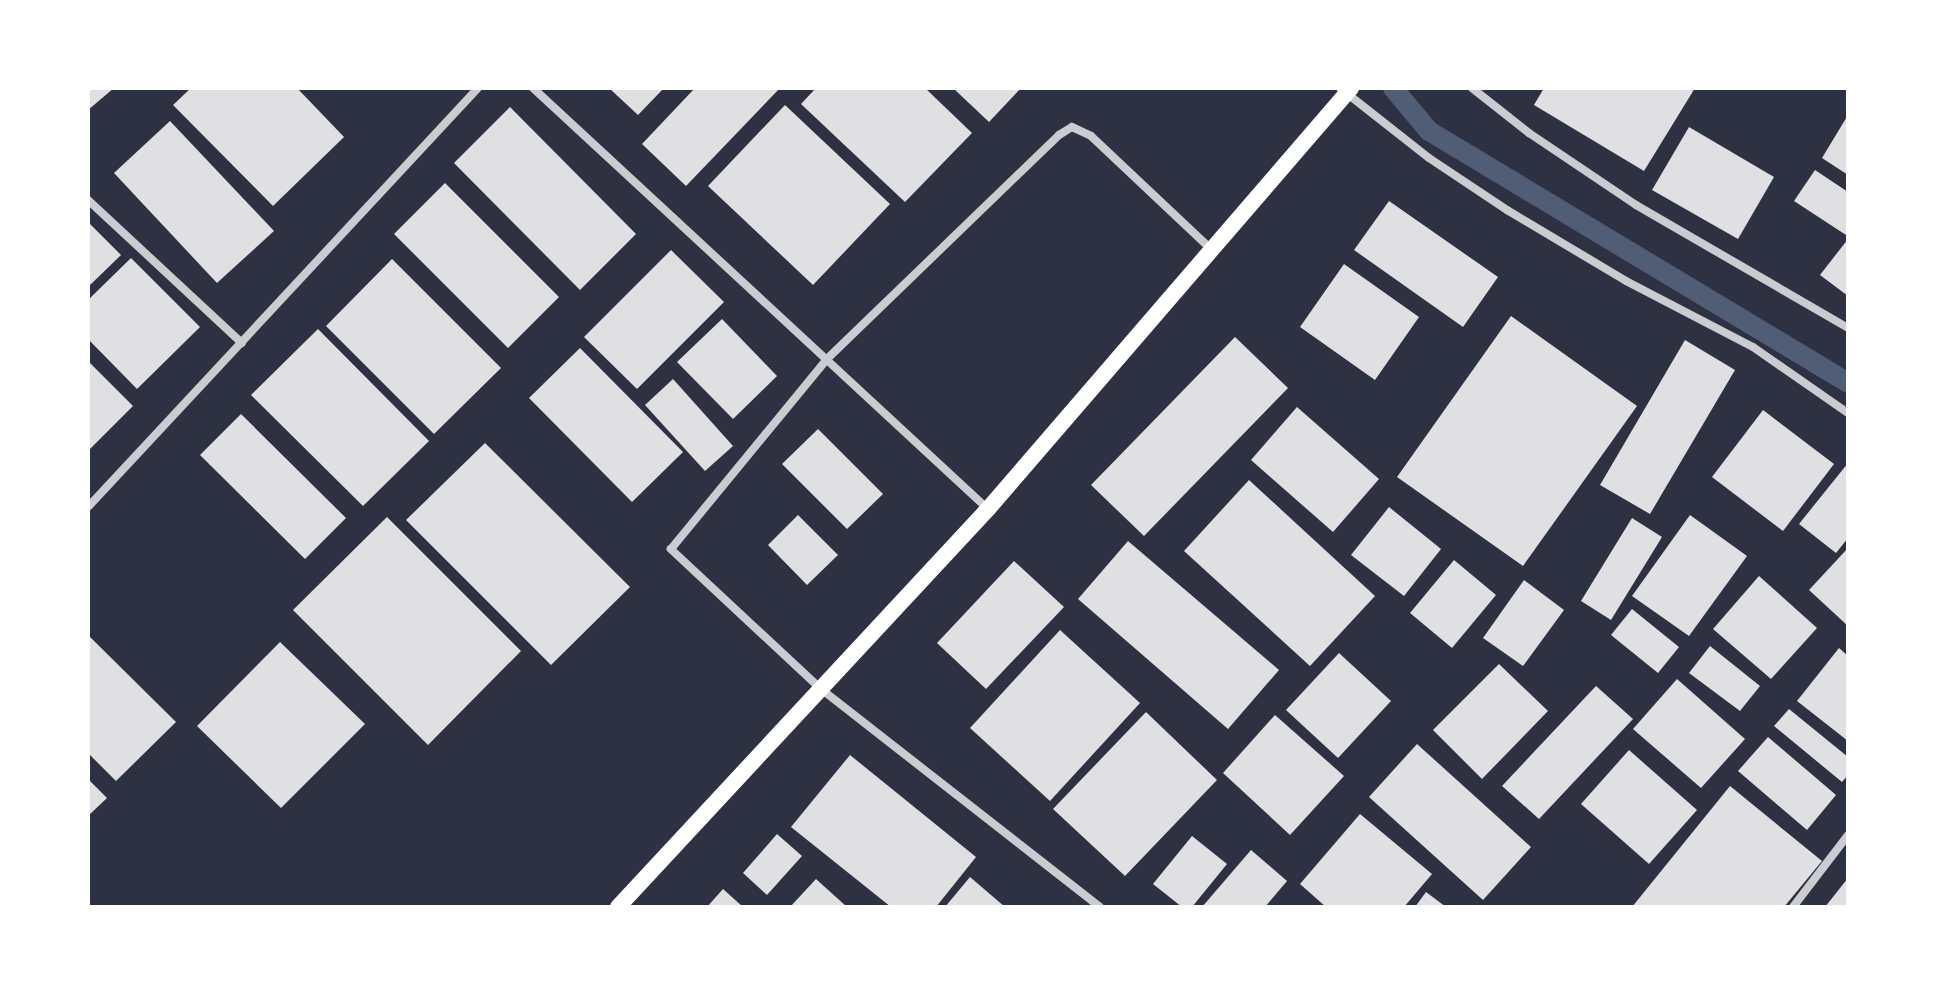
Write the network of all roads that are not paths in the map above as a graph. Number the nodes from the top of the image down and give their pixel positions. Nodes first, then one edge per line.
1 (478, 88) edge
2 (533, 88) edge
3 (1472, 88) edge
4 (1345, 90) edge
5 (88, 200) edge
6 (1213, 251) junction
7 (1848, 328) edge
8 (242, 343) junction
9 (828, 358) junction
10 (1848, 413) edge
11 (88, 507) edge
12 (988, 509) junction
13 (822, 690) junction
14 (1848, 835) edge
15 (618, 907) edge
16 (1100, 907) edge
17 (1793, 907) edge

1 - 8 street
2 - 9 street
3 - 7 street
4 - 6 main road
4 - 10 street
5 - 8 street
6 - 9 street
6 - 12 main road
8 - 11 street
9 - 12 street
9 - 13 street
12 - 13 main road
13 - 15 main road
13 - 16 street
14 - 17 street

